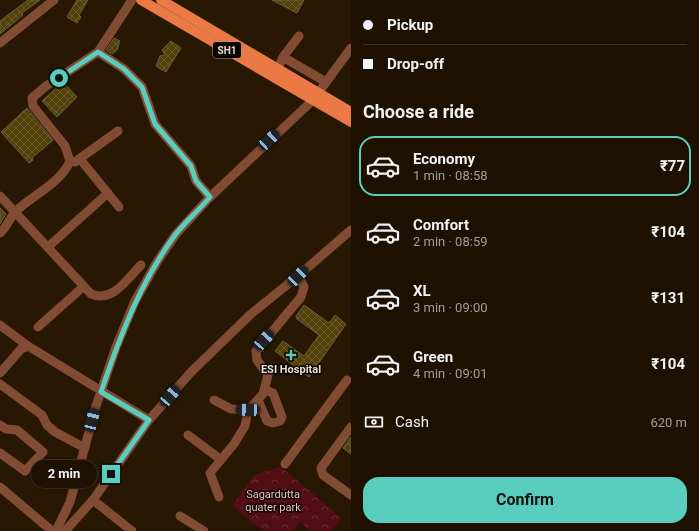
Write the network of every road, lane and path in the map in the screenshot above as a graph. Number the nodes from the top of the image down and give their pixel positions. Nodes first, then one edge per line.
1 (54, 0) edge
2 (132, 0) edge
3 (141, 0) edge
4 (161, 0) edge
5 (299, 36) dead end
6 (0, 43) edge
7 (351, 48) edge
8 (98, 52) junction
9 (283, 57) junction
10 (278, 68) junction
11 (326, 82) junction
12 (316, 96) junction
13 (351, 112) edge
14 (351, 122) edge
15 (118, 132) dead end
16 (80, 159) junction
17 (67, 168) junction
18 (108, 193) junction
19 (0, 196) edge
20 (210, 197) junction
21 (119, 207) dead end
22 (15, 212) junction
23 (351, 230) edge
24 (0, 233) edge
25 (48, 247) junction
26 (141, 265) dead end
27 (298, 276) junction
28 (83, 287) junction
29 (0, 325) edge
30 (38, 327) dead end
31 (28, 346) junction
32 (0, 373) edge
33 (350, 379) edge
34 (0, 384) edge
35 (265, 390) junction
36 (101, 392) junction
37 (214, 400) dead end
38 (258, 400) junction
39 (248, 410) junction
40 (149, 420) junction
41 (0, 425) edge
42 (351, 427) edge
43 (188, 435) dead end
44 (85, 448) junction
45 (0, 453) edge
46 (220, 460) junction
47 (285, 464) dead end
48 (0, 488) edge
49 (351, 495) edge
50 (219, 497) dead end
51 (92, 500) junction
52 (180, 516) dead end
53 (52, 531) edge
54 (56, 531) edge
55 (65, 531) edge
56 (132, 531) edge
57 (204, 531) edge

1 - 6 street
2 - 8 street
3 - 12 main road, SH1
4 - 10 main road, SH1
5 - 9 street
7 - 11 street
8 - 17 street
8 - 20 street
9 - 10 street
9 - 11 street
10 - 12 main road, SH1
11 - 12 street
12 - 13 main road, SH1
12 - 14 main road, SH1
12 - 20 street
15 - 16 street
16 - 17 street
16 - 18 street
17 - 22 street
18 - 21 street
18 - 25 street
19 - 22 street
20 - 36 street
22 - 24 street
22 - 25 street
23 - 27 street
25 - 28 street
26 - 28 street
27 - 35 street
27 - 40 street
28 - 30 street
29 - 31 street
31 - 32 street
31 - 36 street
33 - 47 street
34 - 44 street
35 - 38 street
35 - 38 street
36 - 40 street
36 - 44 street
37 - 39 street
38 - 39 street
39 - 46 street
40 - 51 street
41 - 45 street
42 - 49 street
43 - 46 street
44 - 54 street
46 - 50 street
48 - 53 street
51 - 55 street
51 - 56 street
52 - 57 street

